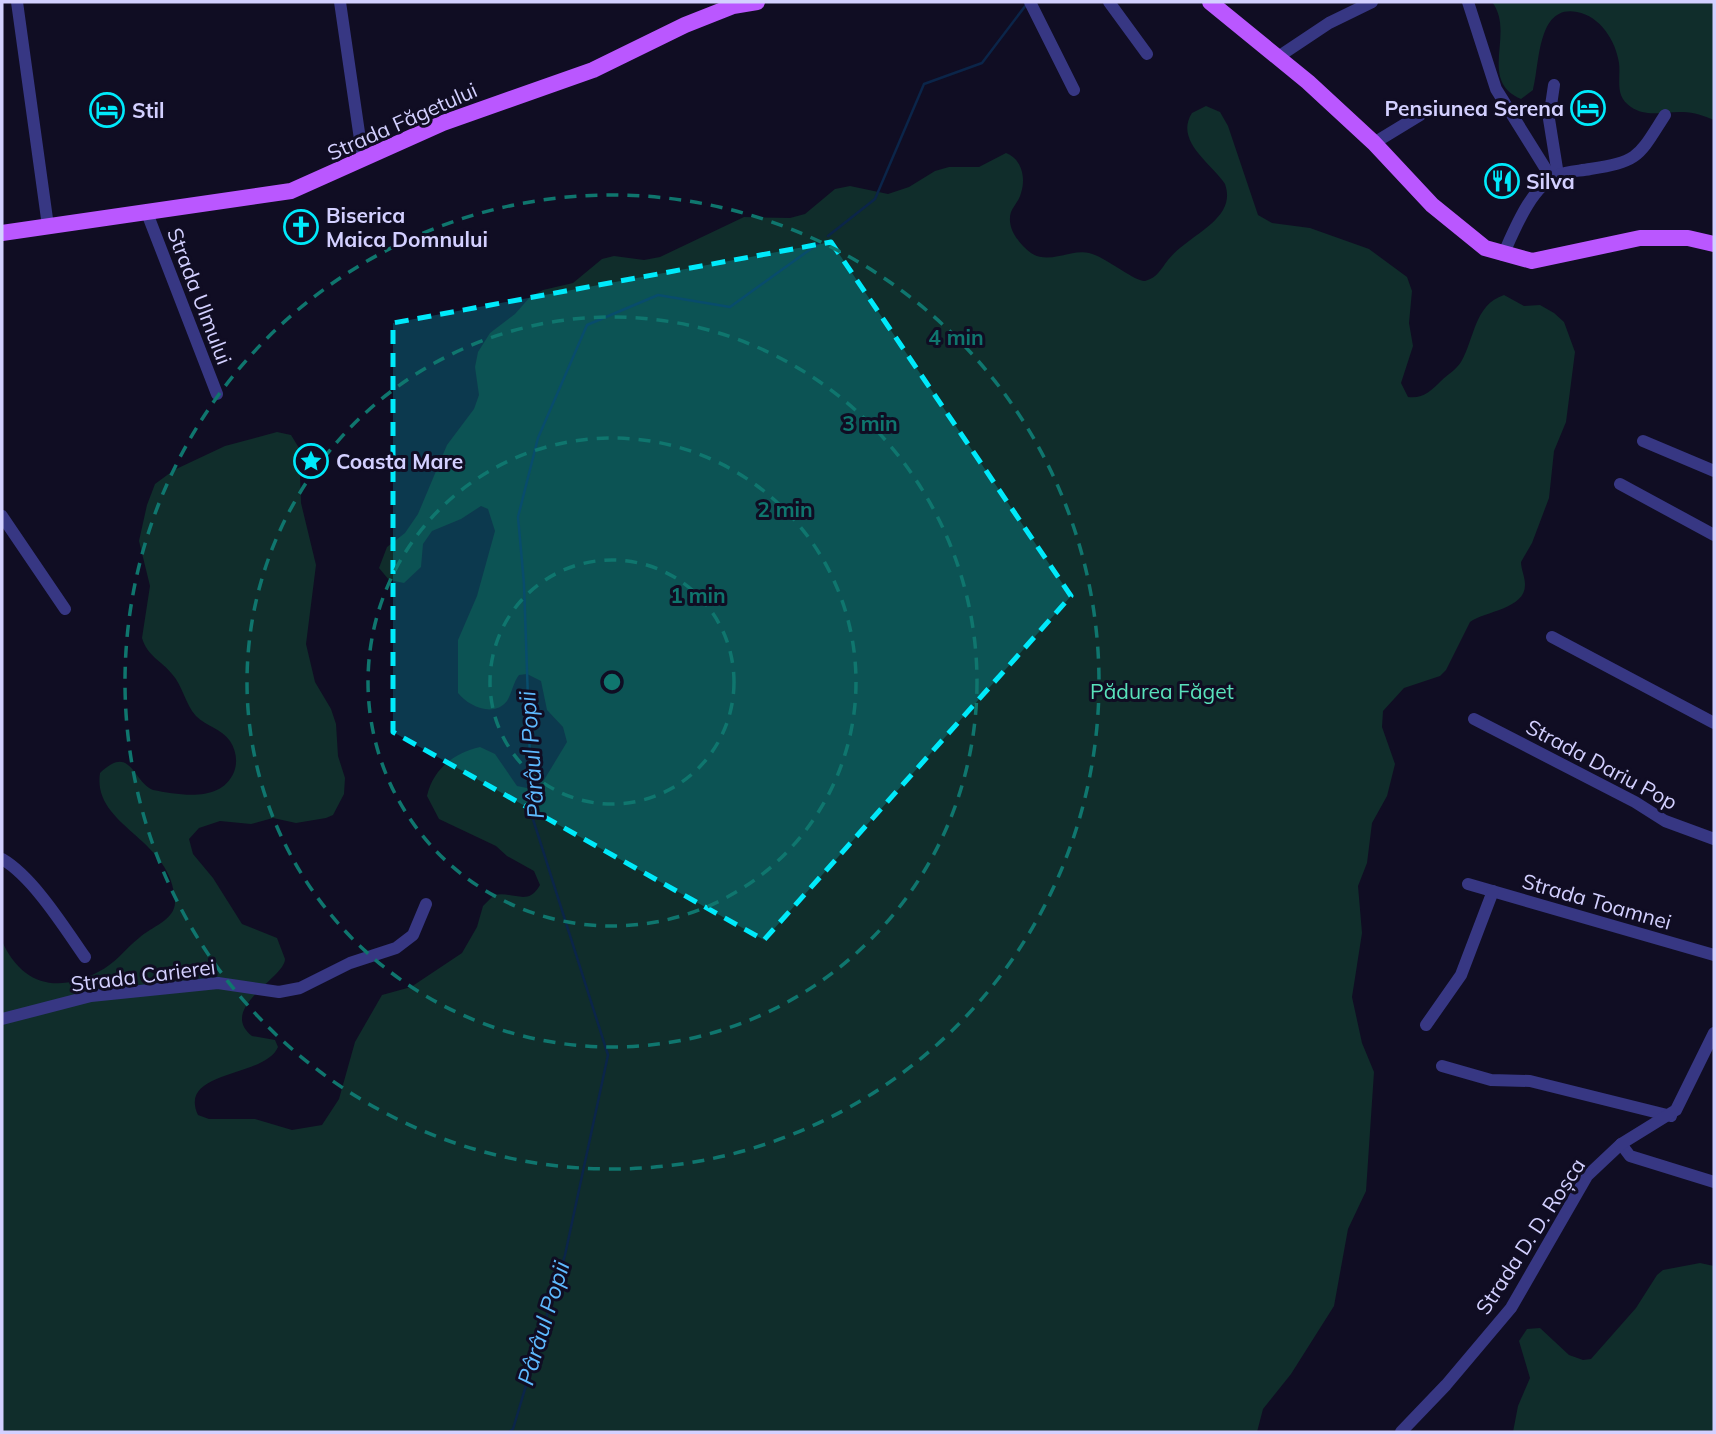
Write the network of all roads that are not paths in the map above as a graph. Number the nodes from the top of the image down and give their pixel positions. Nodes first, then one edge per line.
1 (17, 2) edge
2 (340, 2) edge
3 (757, 2) edge
4 (1030, 2) edge
5 (1109, 2) edge
6 (1210, 2) edge
7 (1373, 2) edge
8 (1468, 2) edge
9 (1147, 54) dead end
10 (1278, 57) junction
11 (1554, 85) dead end
12 (1074, 90) dead end
13 (1420, 115) dead end
14 (1665, 115) dead end
15 (1374, 143) junction
16 (363, 160) junction
17 (1555, 177) junction
18 (146, 213) junction
19 (48, 226) junction
20 (2, 233) edge
21 (1714, 244) edge
22 (1503, 255) junction
23 (217, 394) dead end
24 (1643, 441) dead end
25 (1714, 471) edge
26 (1620, 484) dead end
27 (4, 526) edge
28 (1714, 535) edge
29 (65, 609) dead end
30 (1552, 637) dead end
31 (1474, 719) dead end
32 (1714, 723) edge
33 (1714, 839) edge
34 (2, 859) edge
35 (1468, 884) dead end
36 (1493, 891) junction
37 (426, 904) dead end
38 (1714, 955) edge
39 (85, 957) dead end
40 (2, 1019) edge
41 (1426, 1025) dead end
42 (1714, 1033) edge
43 (1442, 1066) dead end
44 (1671, 1116) junction
45 (1621, 1144) junction
46 (1714, 1182) edge
47 (1401, 1432) edge

1 - 19 street
2 - 16 street
3 - 16 main road, Strada Făgetului
4 - 12 street
5 - 9 street
6 - 10 main road
7 - 10 street
8 - 17 street
10 - 15 main road
11 - 17 street
13 - 15 street
14 - 17 street
15 - 22 main road
16 - 18 main road, Strada Făgetului
17 - 22 street
18 - 19 main road, Strada Făgetului
18 - 23 street, Strada Ulmului
19 - 20 main road, Strada Făgetului
21 - 22 main road
24 - 25 street
26 - 28 street
27 - 29 street
30 - 32 street
31 - 33 street, Strada Dariu Pop
34 - 39 street
35 - 36 street, Strada Toamnei
36 - 38 street, Strada Toamnei
36 - 41 street
37 - 40 street, Strada Carierei
42 - 44 street
43 - 44 street
44 - 45 street, Strada D. D. Roșca
45 - 46 street
45 - 47 street, Strada D. D. Roșca

